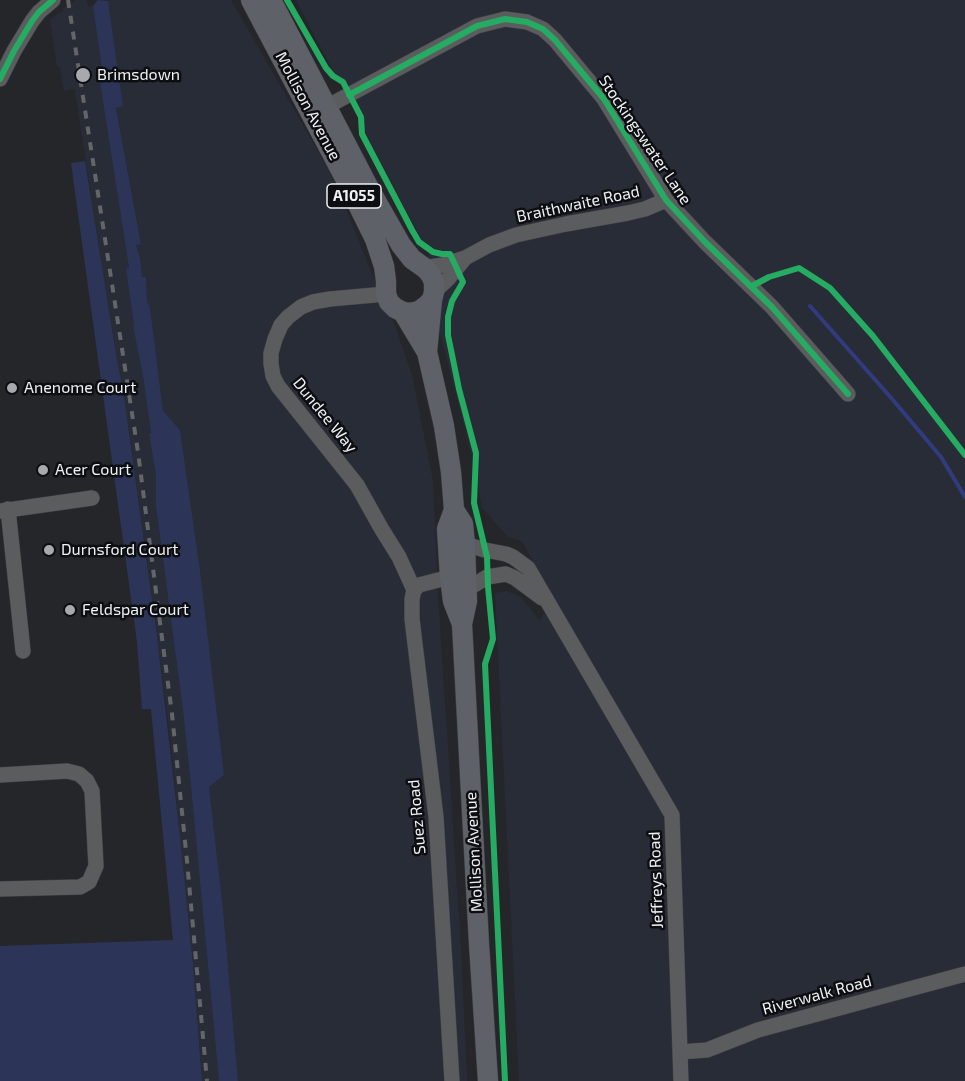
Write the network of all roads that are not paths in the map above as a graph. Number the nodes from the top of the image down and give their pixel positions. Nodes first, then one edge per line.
1 (53, 0) edge
2 (251, 0) edge
3 (271, 0) edge
4 (4, 57) edge
5 (0, 79) edge
6 (328, 106) junction
7 (666, 200) junction
8 (465, 258) junction
9 (421, 266) junction
10 (386, 287) junction
11 (433, 296) junction
12 (403, 312) junction
13 (428, 352) junction
14 (848, 394) dead end
15 (92, 498) dead end
16 (4, 510) edge
17 (454, 510) junction
18 (465, 544) junction
19 (450, 577) junction
20 (414, 590) junction
21 (466, 590) junction
22 (549, 603) junction
23 (462, 624) junction
24 (23, 651) dead end
25 (0, 775) edge
26 (0, 889) edge
27 (965, 974) edge
28 (680, 1052) junction
29 (452, 1081) edge
30 (488, 1081) edge
31 (681, 1081) edge

1 - 4 street
2 - 10 main road, Mollison Avenue / A1055
3 - 6 main road, Mollison Avenue / A1055
4 - 5 street
6 - 7 street, Stockingswater Lane
6 - 9 main road, Mollison Avenue / A1055
7 - 8 street, Braithwaite Road
7 - 14 street, Stockingswater Lane
8 - 9 street, Braithwaite Road
8 - 11 street, Braithwaite Road
9 - 10 main road
9 - 11 main road, Mollison Avenue / A1055
10 - 12 main road, Mollison Avenue / A1055
10 - 20 street, Dundee Way
11 - 12 main road
11 - 13 main road, Mollison Avenue / A1055
12 - 13 main road, Mollison Avenue / A1055
13 - 17 main road, Mollison Avenue / A1055
15 - 16 street
16 - 24 street
17 - 18 main road, Mollison Avenue / A1055
17 - 19 main road, Mollison Avenue / A1055
18 - 21 main road, Mollison Avenue / A1055
18 - 22 street, Jeffreys Road
19 - 20 street
19 - 23 main road, Mollison Avenue / A1055
20 - 29 street, Suez Road
21 - 22 street, Jeffreys Road
21 - 23 main road, Mollison Avenue / A1055
22 - 28 street, Jeffreys Road
23 - 30 main road, Mollison Avenue / A1055
25 - 26 street
27 - 28 street, Riverwalk Road
28 - 31 street, Jeffreys Road

